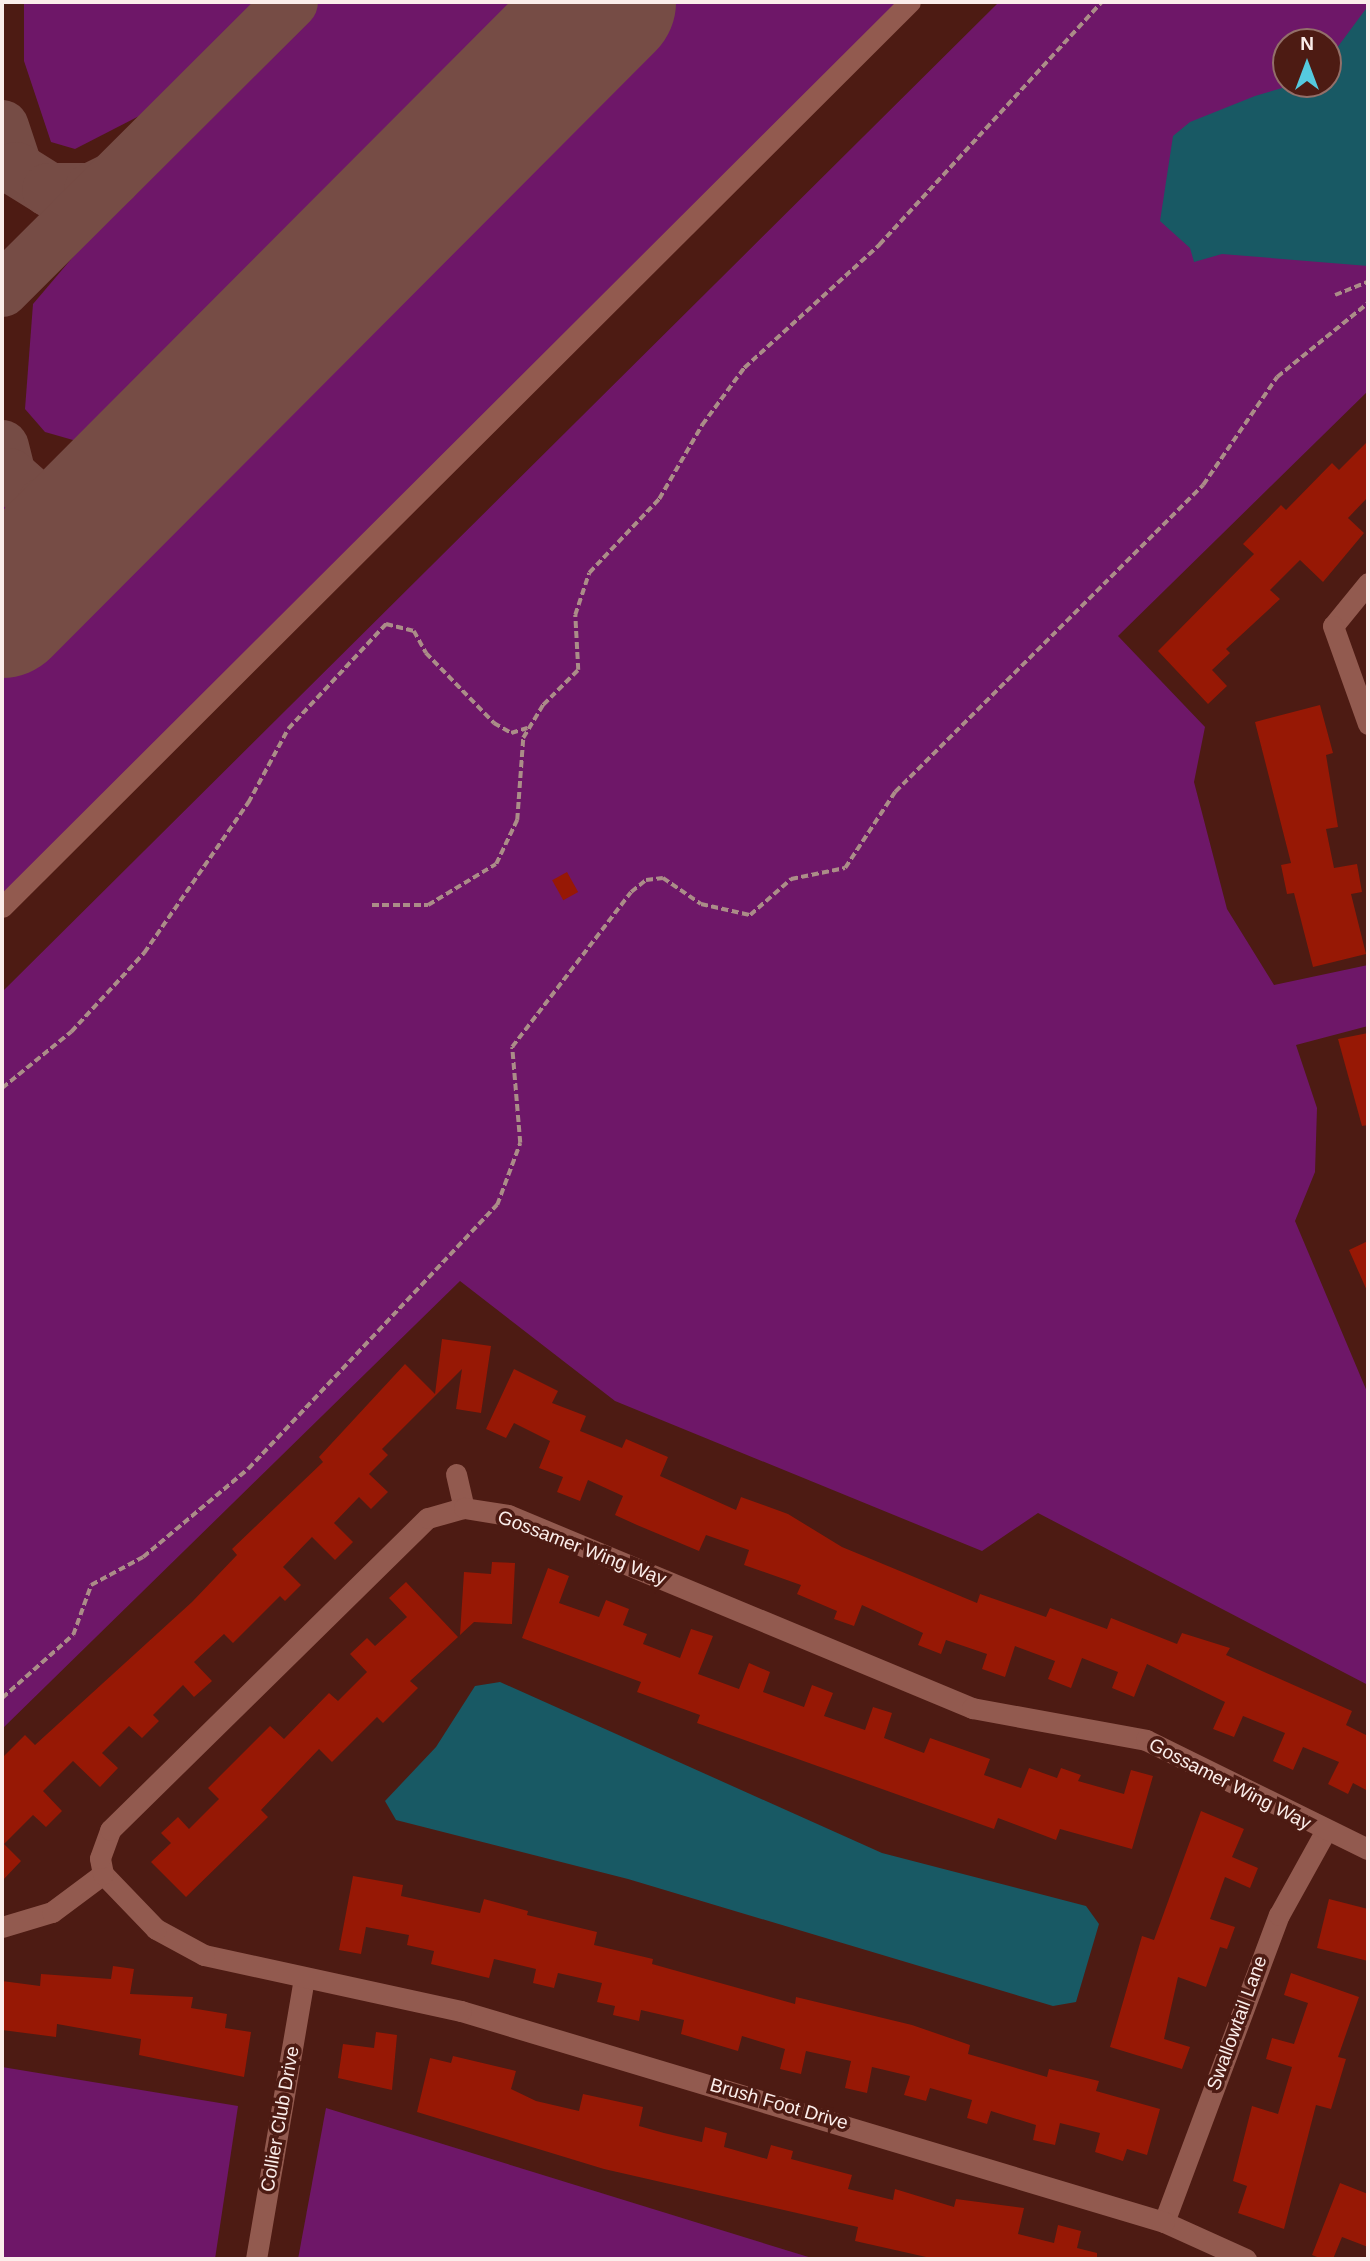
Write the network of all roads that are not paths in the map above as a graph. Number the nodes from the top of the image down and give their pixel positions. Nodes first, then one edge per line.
1 (910, 2) edge
2 (1368, 583) edge
3 (1368, 724) edge
4 (2, 906) edge
5 (456, 1474) dead end
6 (464, 1507) junction
7 (1325, 1832) junction
8 (1368, 1849) edge
9 (103, 1874) junction
10 (2, 1927) edge
11 (304, 1979) junction
12 (1164, 2222) junction
13 (256, 2259) edge
14 (1246, 2259) edge

1 - 4 street
2 - 3 street
5 - 6 street
6 - 7 street, Gossamer Wing Way
6 - 9 street, Gossamer Wing Way
7 - 8 street, Gossamer Wing Way
7 - 12 street, Swallowtail Lane
9 - 10 street
9 - 11 street
11 - 12 street, Brush Foot Drive
11 - 13 street, Collier Club Drive
12 - 14 street, Brush Foot Drive

